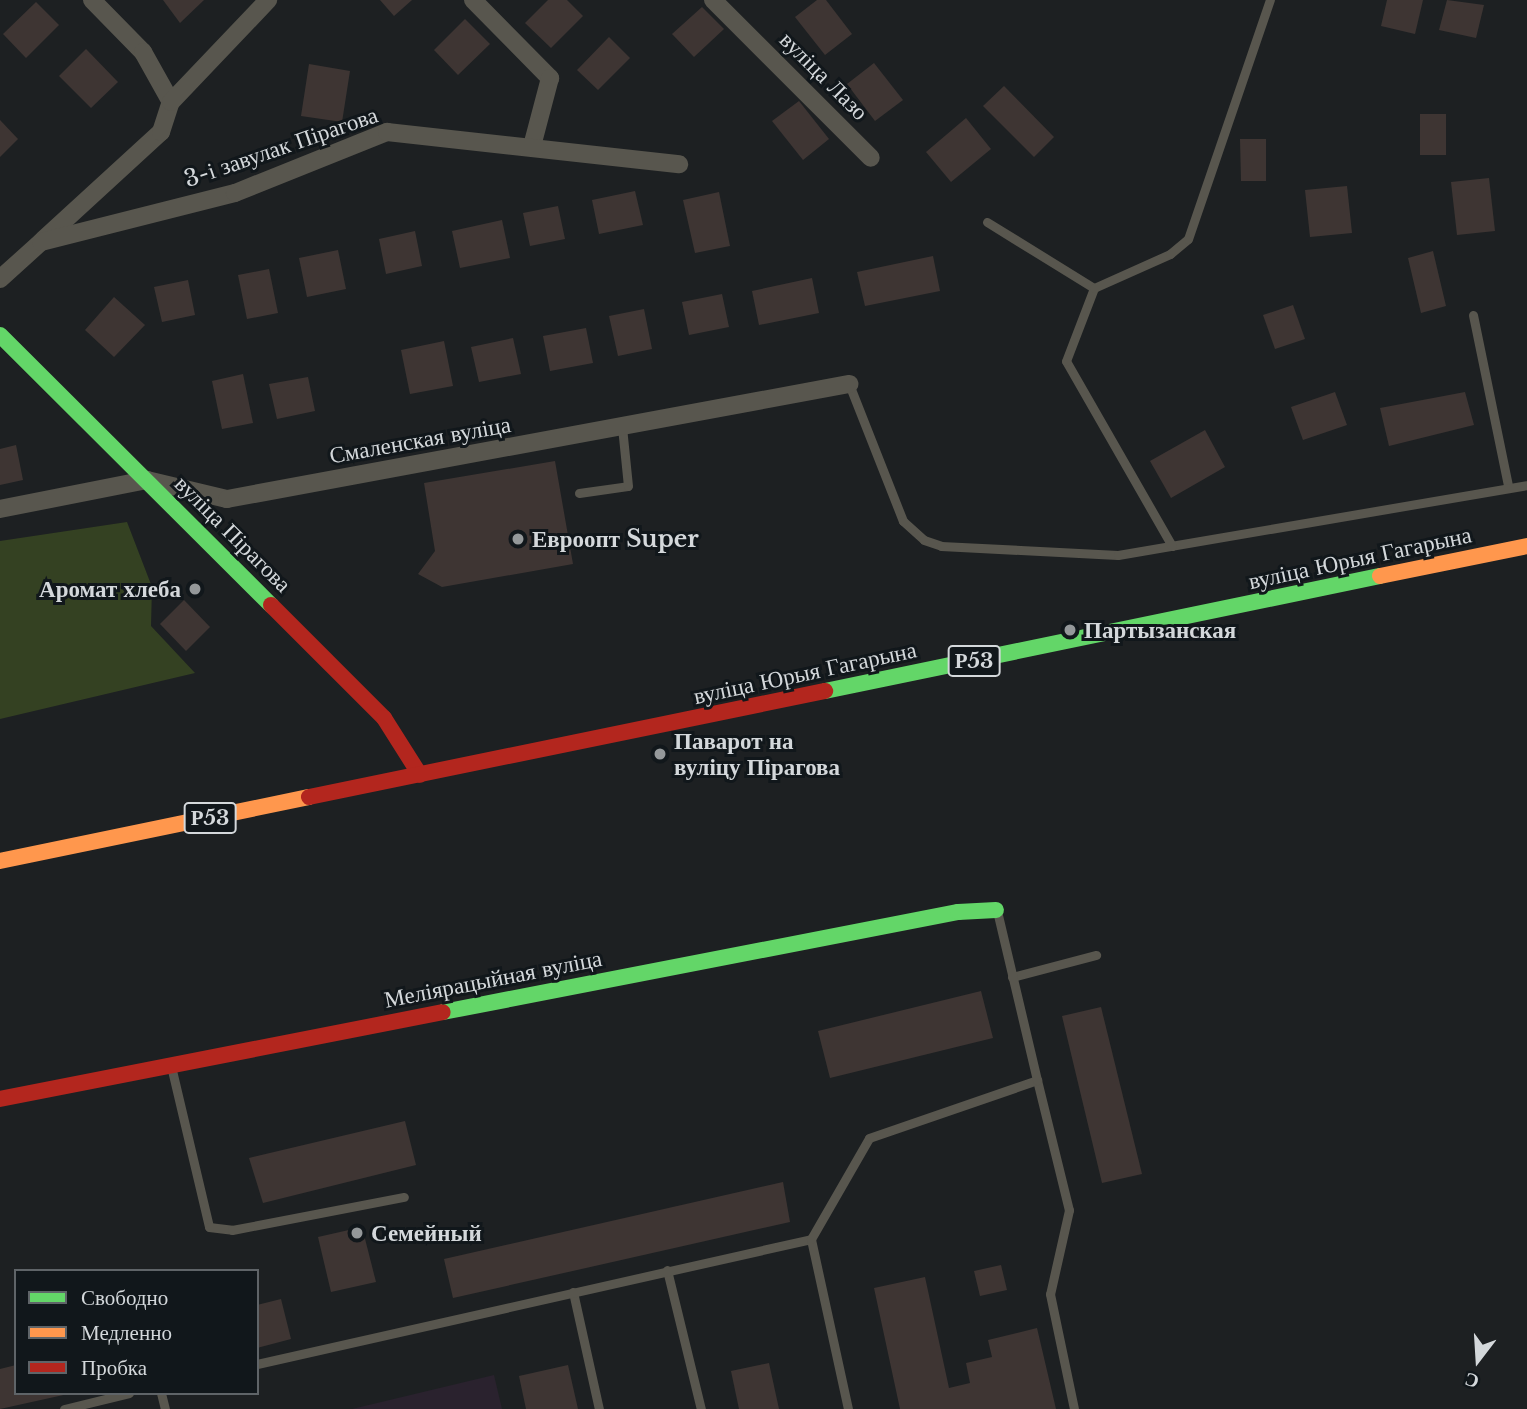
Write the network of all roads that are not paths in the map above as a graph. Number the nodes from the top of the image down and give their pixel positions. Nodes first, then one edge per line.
1 (92, 0) edge
2 (268, 0) edge
3 (473, 0) edge
4 (713, 0) edge
5 (1270, 0) edge
6 (171, 102) junction
7 (532, 146) junction
8 (871, 158) dead end
9 (679, 163) dead end
10 (987, 222) dead end
11 (41, 242) junction
12 (0, 278) edge
13 (1094, 288) junction
14 (1473, 315) dead end
15 (0, 335) edge
16 (849, 384) joint
17 (622, 427) junction
18 (147, 480) junction
19 (1527, 485) edge
20 (1508, 486) junction
21 (579, 493) dead end
22 (0, 509) edge
23 (1527, 546) edge
24 (1172, 547) junction
25 (420, 775) junction
26 (0, 861) edge
27 (996, 910) joint
28 (1096, 955) dead end
29 (1012, 977) junction
30 (170, 1064) junction
31 (1037, 1080) junction
32 (0, 1100) edge
33 (404, 1196) dead end
34 (811, 1239) junction
35 (667, 1270) junction
36 (573, 1292) junction
37 (259, 1364) edge
38 (121, 1395) edge
39 (64, 1409) edge
40 (599, 1409) edge
41 (701, 1409) edge
42 (848, 1409) edge
43 (1074, 1409) edge

1 - 6 street
2 - 6 street
3 - 7 street
4 - 8 street, вуліца Лазо
5 - 13 lane
6 - 11 street
7 - 9 street, 3-і завулак Пірагова
7 - 11 street, 3-і завулак Пірагова
10 - 13 lane
11 - 12 street, 3-і завулак Пірагова
13 - 24 lane
14 - 20 lane
15 - 18 main road, вуліца Пірагова
16 - 17 street, Смаленская вуліца
16 - 24 lane
17 - 18 street, Смаленская вуліца
17 - 21 lane
18 - 22 street, Смаленская вуліца
18 - 25 main road, вуліца Пірагова
19 - 20 lane
20 - 24 lane
23 - 25 main road, вуліца Юрыя Гагарына / Р53
25 - 26 main road, Р53
27 - 29 lane
27 - 30 main road, Меліярацыйная вуліца
28 - 29 lane
29 - 31 lane
30 - 32 main road, Меліярацыйная вуліца
30 - 33 lane
31 - 34 lane
31 - 43 lane
34 - 35 lane
34 - 42 lane
35 - 36 lane
35 - 41 lane
36 - 37 lane
36 - 40 lane
38 - 39 lane

